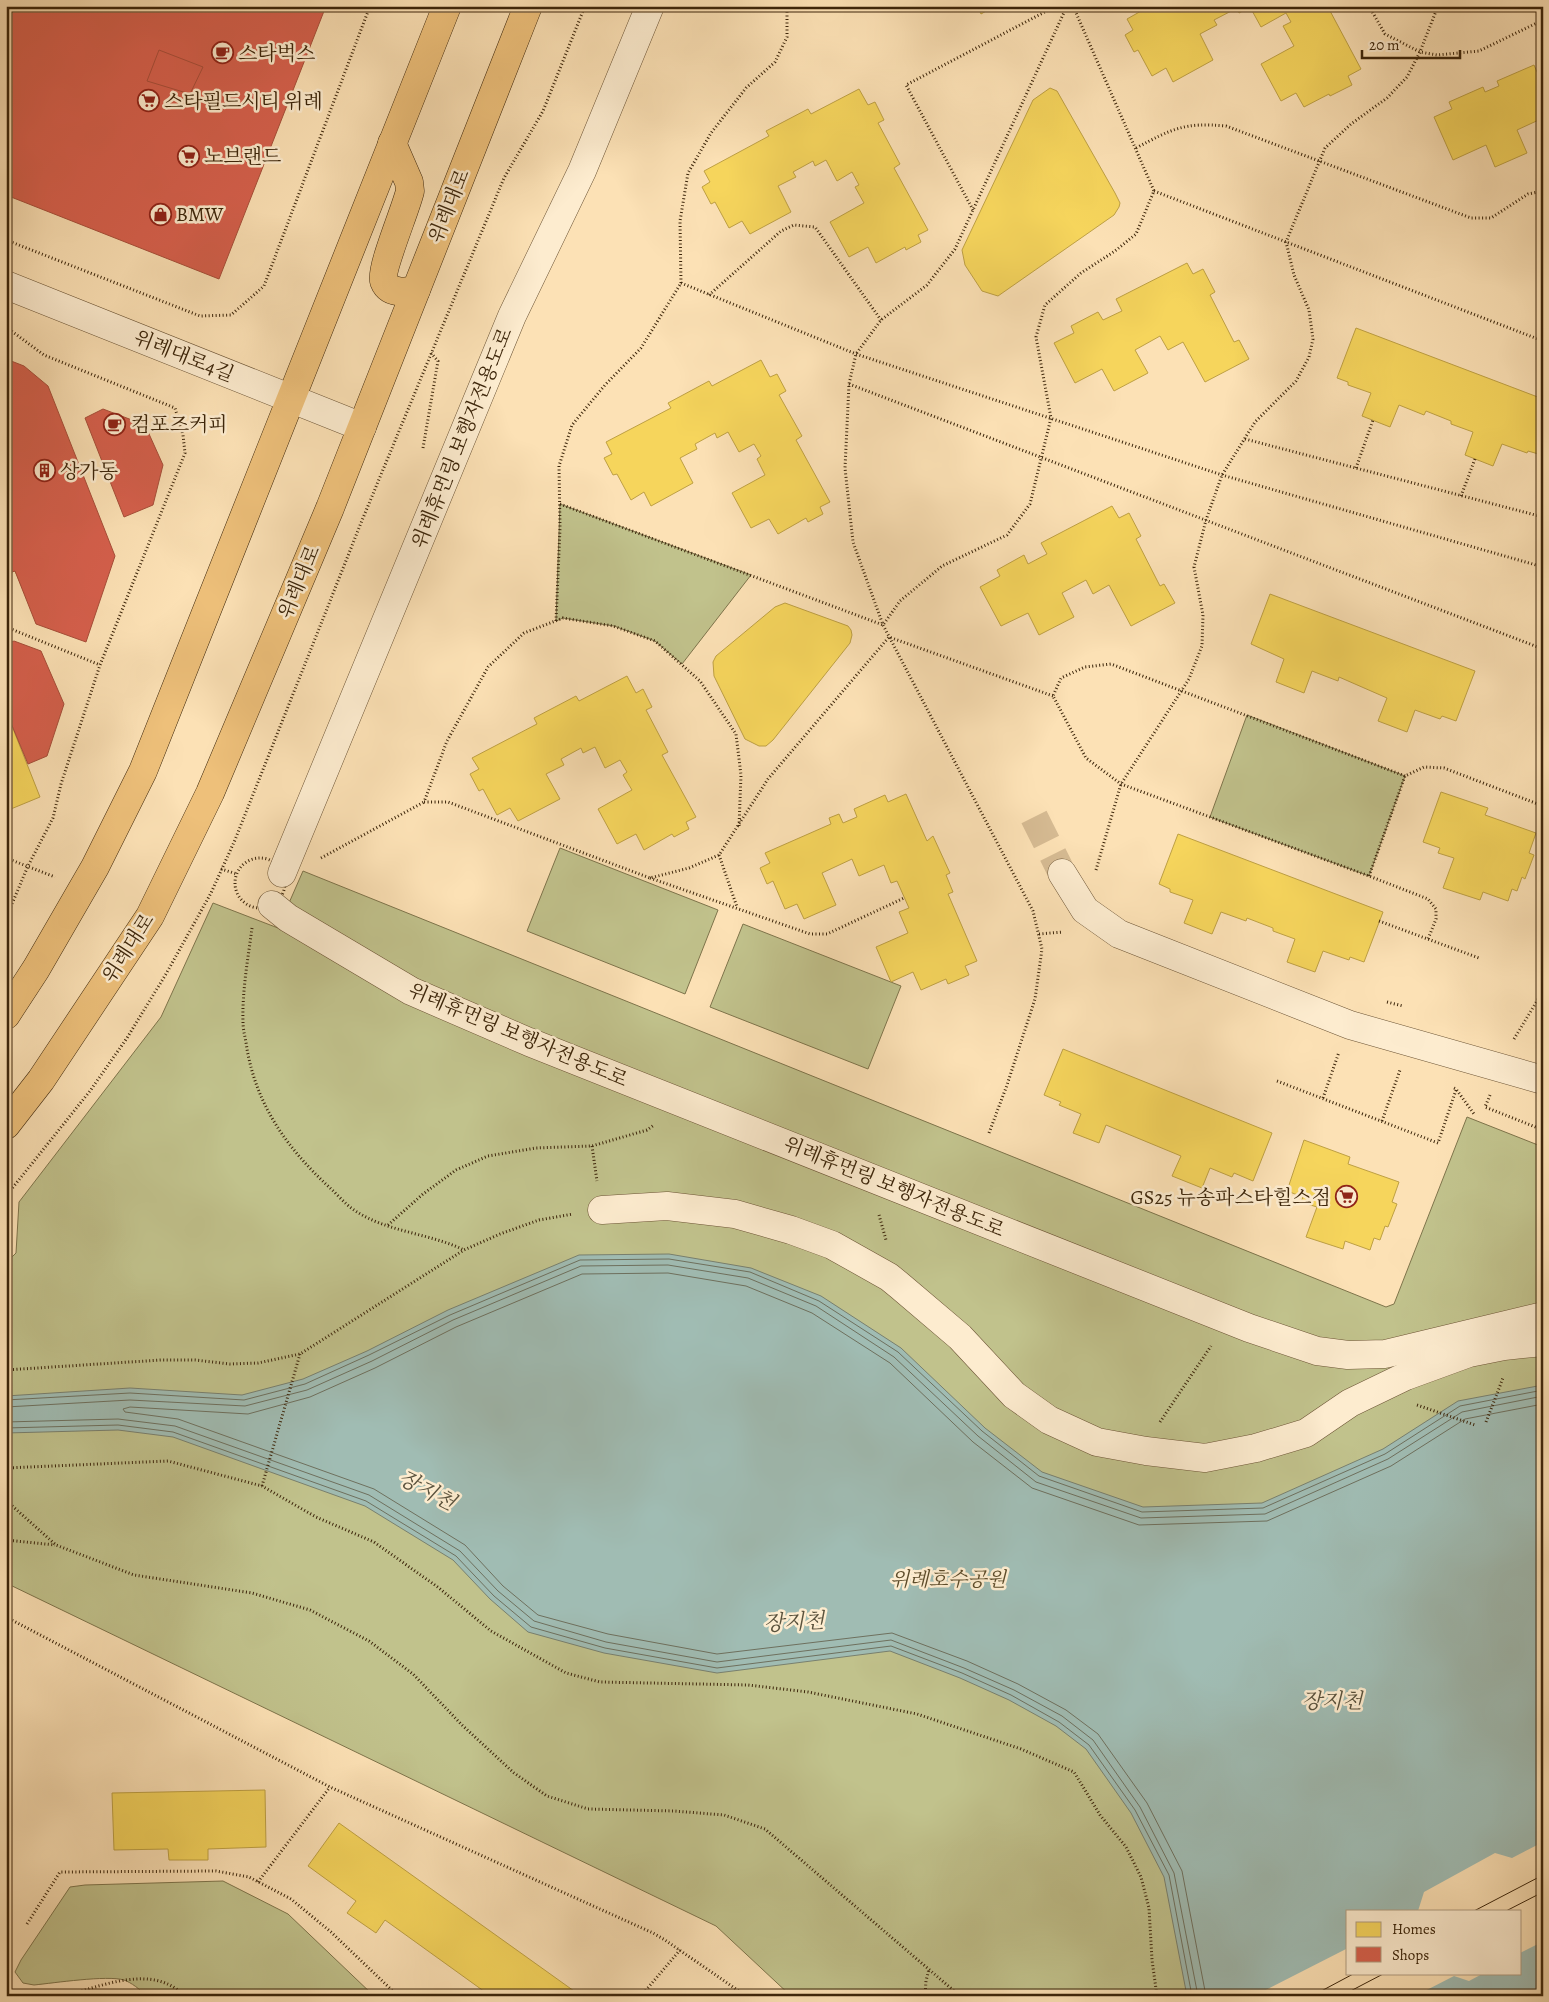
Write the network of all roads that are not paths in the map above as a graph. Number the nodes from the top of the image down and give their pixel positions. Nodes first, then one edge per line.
1 (447, 6) edge
2 (528, 6) edge
3 (650, 6) edge
4 (392, 144) junction
5 (6, 285) edge
6 (416, 290) junction
7 (291, 398) junction
8 (362, 427) junction
9 (282, 873) dead end
10 (1062, 873) tunnel mouth
11 (272, 905) dead end
12 (6, 1015) edge
13 (1543, 1080) edge
14 (6, 1124) edge
15 (602, 1210) road end
16 (1543, 1316) edge
17 (1530, 1343) edge

1 - 4 main road
2 - 6 main road, 위례대로
3 - 9 street, 위례휴먼링 보행자전용도로
4 - 6 main road
4 - 7 main road
5 - 7 street, 위례대로4길
6 - 8 main road, 위례대로
7 - 8 street, 위례대로4길
7 - 12 main road
8 - 14 main road, 위례대로
10 - 13 street
11 - 16 street, 위례휴먼링 보행자전용도로
15 - 17 street

